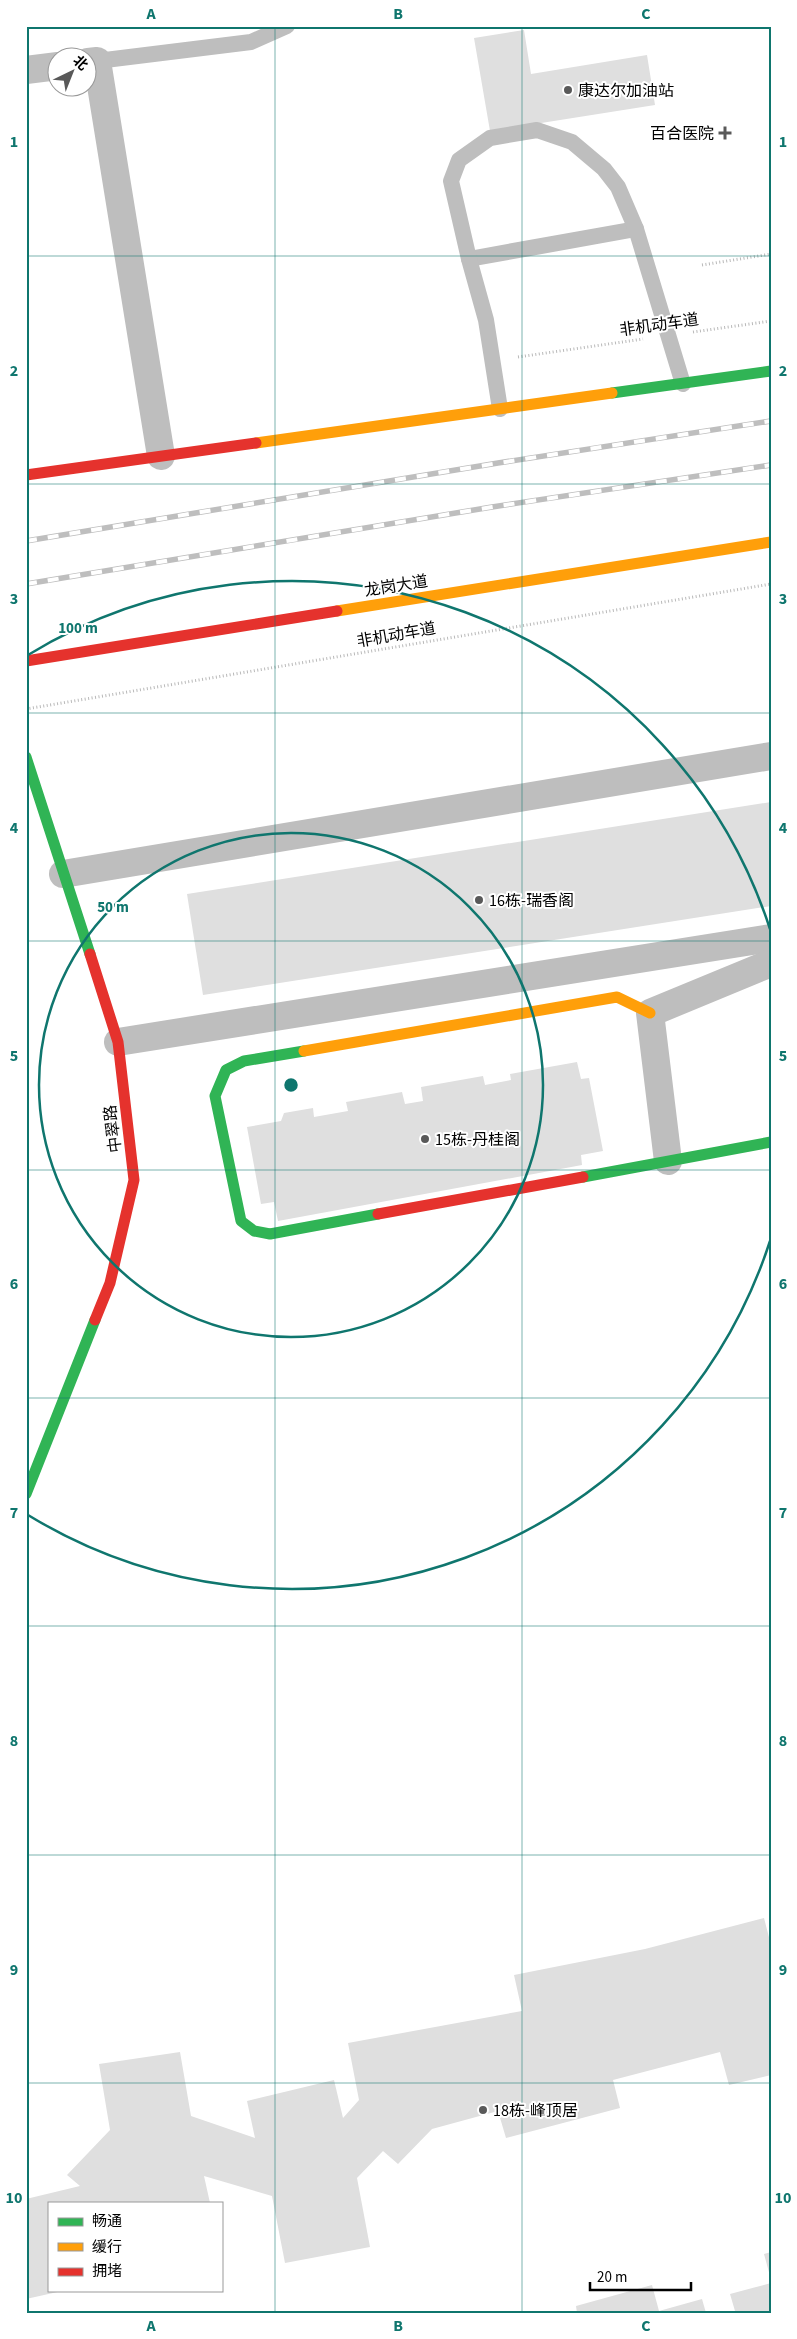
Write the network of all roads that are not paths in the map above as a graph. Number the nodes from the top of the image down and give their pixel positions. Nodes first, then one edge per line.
1 (287, 26) edge
2 (98, 61) edge
3 (48, 67) edge
4 (26, 70) edge
5 (98, 96) edge
6 (636, 229) junction
7 (469, 259) junction
8 (771, 371) edge
9 (683, 384) junction
10 (500, 409) junction
11 (161, 456) junction
12 (26, 475) edge
13 (771, 542) edge
14 (26, 661) edge
15 (771, 756) edge
16 (26, 757) edge
17 (64, 874) junction
18 (771, 938) edge
19 (771, 963) edge
20 (650, 1013) junction
21 (118, 1042) junction
22 (771, 1142) edge
23 (668, 1161) junction
24 (26, 1494) edge

1 - 2 lane
3 - 4 street
5 - 11 street
6 - 7 lane
6 - 7 lane
6 - 9 lane
7 - 10 lane
8 - 9 main road
9 - 10 main road
10 - 11 main road
11 - 12 main road
13 - 14 main road, 龙岗大道
15 - 17 street
16 - 17 main road, 中翠路
17 - 21 main road, 中翠路
18 - 21 street
19 - 20 street
20 - 23 street
20 - 23 main road
21 - 24 main road, 中翠路
22 - 23 main road

